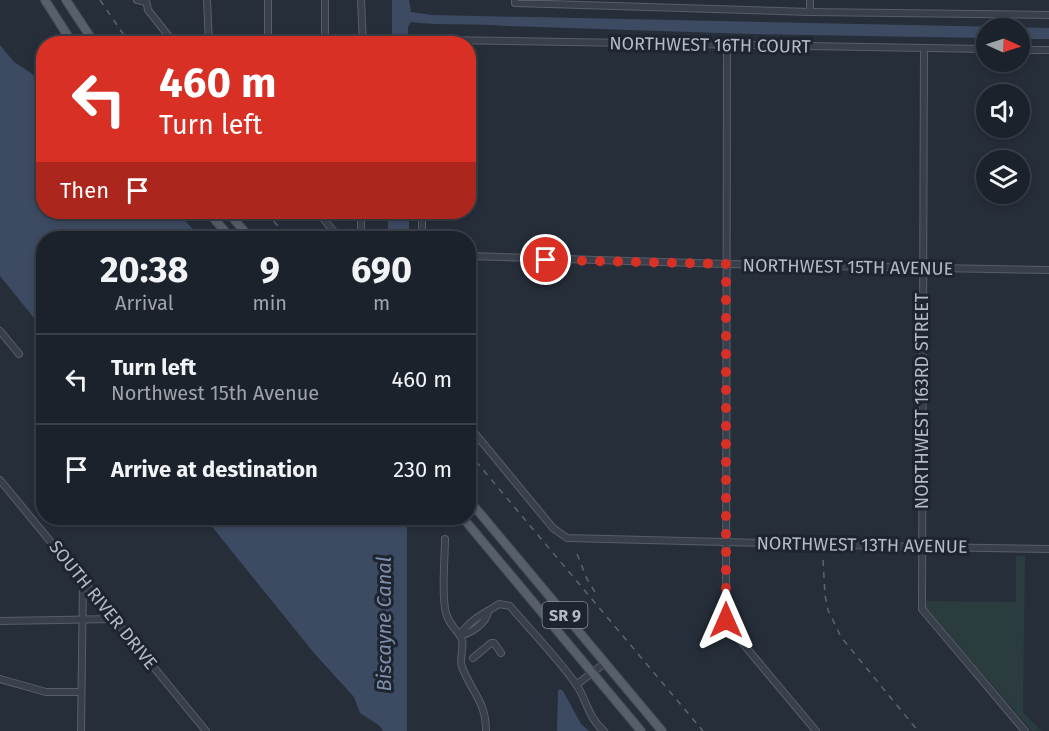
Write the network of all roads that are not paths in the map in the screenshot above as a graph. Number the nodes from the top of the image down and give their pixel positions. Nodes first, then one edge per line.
1 (45, 0) edge
2 (66, 0) edge
3 (137, 0) edge
4 (207, 0) edge
5 (268, 0) edge
6 (325, 0) edge
7 (361, 0) edge
8 (810, 0) edge
9 (146, 1) edge
10 (515, 2) edge
11 (810, 12) junction
12 (1049, 15) edge
13 (69, 36) edge
14 (90, 36) edge
15 (169, 36) edge
16 (209, 36) edge
17 (268, 36) edge
18 (325, 36) edge
19 (363, 36) edge
20 (476, 41) edge
21 (727, 46) junction
22 (924, 48) junction
23 (976, 49) edge
24 (1030, 50) edge
25 (1049, 50) edge
26 (214, 219) edge
27 (234, 219) edge
28 (225, 231) edge
29 (244, 231) edge
30 (476, 256) edge
31 (726, 264) junction
32 (922, 268) junction
33 (1049, 270) edge
34 (0, 332) edge
35 (19, 354) dead end
36 (476, 435) edge
37 (0, 480) edge
38 (476, 508) edge
39 (36, 523) edge
40 (37, 525) edge
41 (469, 525) edge
42 (445, 539) dead end
43 (726, 542) junction
44 (922, 547) junction
45 (1049, 549) edge
46 (83, 580) junction
47 (115, 619) junction
48 (81, 620) junction
49 (0, 621) edge
50 (460, 635) junction
51 (501, 652) dead end
52 (473, 658) dead end
53 (607, 664) junction
54 (593, 674) junction
55 (0, 679) edge
56 (576, 685) junction
57 (81, 692) junction
58 (81, 731) edge
59 (206, 731) edge
60 (486, 731) edge
61 (604, 731) edge
62 (641, 731) edge
63 (662, 731) edge
64 (816, 731) edge
65 (1025, 731) edge

1 - 13 main road
2 - 14 main road
3 - 9 street
4 - 16 street
5 - 17 street
6 - 18 street
7 - 19 street
8 - 11 street
9 - 15 street
10 - 11 street
11 - 12 street
20 - 21 street, NORTHWEST 16TH COURT
21 - 22 street, NORTHWEST 16TH COURT
21 - 31 street
22 - 23 street, NORTHWEST 16TH COURT
22 - 32 street, NORTHWEST 163RD STREET
24 - 25 street
26 - 28 main road
27 - 29 main road
30 - 31 street, NORTHWEST 15TH AVENUE
31 - 32 street, NORTHWEST 15TH AVENUE
31 - 43 street
32 - 33 street, NORTHWEST 15TH AVENUE
32 - 44 street, NORTHWEST 163RD STREET
34 - 35 street
36 - 43 street, NORTHWEST 13TH AVENUE
37 - 39 street, SOUTH RIVER DRIVE
38 - 53 main road, SR 9
40 - 46 street, SOUTH RIVER DRIVE
41 - 54 main road, SR 9
42 - 50 street
43 - 44 street, NORTHWEST 13TH AVENUE
43 - 64 street
44 - 45 street, NORTHWEST 13TH AVENUE
44 - 65 street, NORTHWEST 163RD STREET
46 - 47 street, SOUTH RIVER DRIVE
46 - 48 street
47 - 48 street
47 - 59 street, SOUTH RIVER DRIVE
48 - 49 street
48 - 57 street
50 - 56 street
50 - 60 street
51 - 52 street
53 - 54 street
53 - 63 main road, SR 9
54 - 56 street
54 - 62 main road, SR 9
55 - 57 street
56 - 61 street
57 - 58 street

